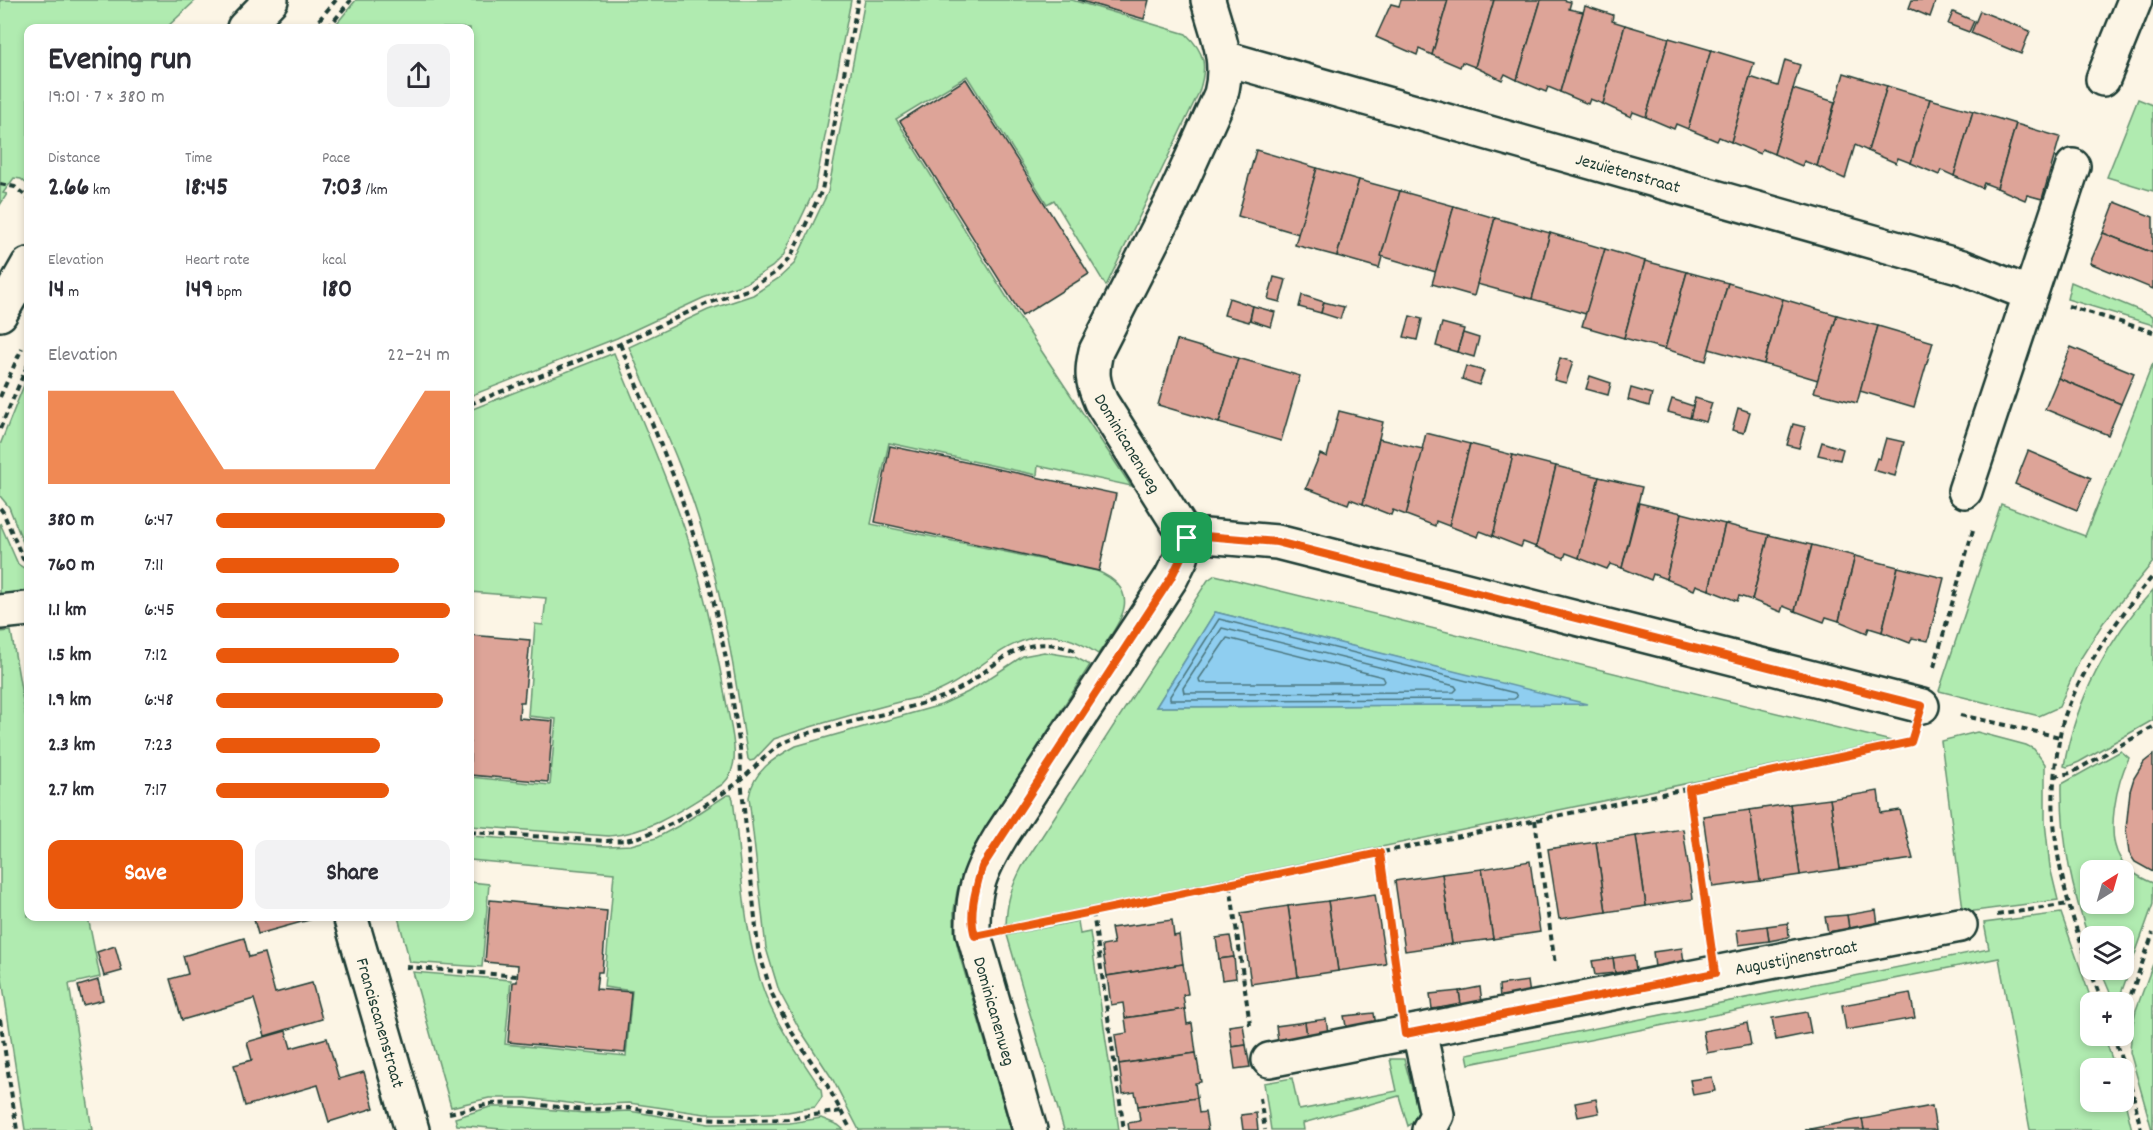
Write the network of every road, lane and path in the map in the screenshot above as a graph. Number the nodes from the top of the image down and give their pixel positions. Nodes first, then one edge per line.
1 (271, 0) edge
2 (336, 0) edge
3 (351, 0) edge
4 (858, 0) edge
5 (1208, 0) edge
6 (2134, 0) edge
7 (248, 24) edge
8 (315, 24) edge
9 (331, 24) edge
10 (1224, 58) junction
11 (2103, 79) dead end
12 (2073, 166) dead end
13 (0, 184) edge
14 (24, 195) edge
15 (24, 272) edge
16 (2030, 294) junction
17 (0, 314) edge
18 (2153, 332) edge
19 (620, 344) junction
20 (23, 345) dead end
21 (24, 373) edge
22 (0, 397) edge
23 (474, 402) edge
24 (0, 429) edge
25 (1965, 491) dead end
26 (0, 508) edge
27 (1973, 529) dead end
28 (1187, 538) junction
29 (24, 560) edge
30 (2153, 576) edge
31 (24, 609) edge
32 (0, 612) edge
33 (1943, 638) dead end
34 (1111, 671) junction
35 (1922, 706) junction
36 (2153, 727) edge
37 (2060, 737) junction
38 (2054, 776) junction
39 (741, 779) junction
40 (1689, 789) junction
41 (1534, 820) junction
42 (474, 832) edge
43 (1380, 853) junction
44 (1230, 884) junction
45 (2068, 904) junction
46 (1094, 912) junction
47 (351, 921) edge
48 (1960, 925) joint
49 (2153, 933) edge
50 (975, 936) junction
51 (363, 963) junction
52 (1715, 973) junction
53 (518, 976) dead end
54 (2099, 992) edge
55 (2132, 992) edge
56 (1560, 1004) junction
57 (0, 1019) edge
58 (1251, 1030) dead end
59 (1412, 1033) junction
60 (2118, 1046) edge
61 (1269, 1060) dead end
62 (1260, 1097) dead end
63 (841, 1111) junction
64 (410, 1123) edge
65 (17, 1130) edge
66 (851, 1130) edge
67 (1030, 1130) edge
68 (1124, 1130) edge
69 (1265, 1130) edge
70 (1429, 1130) edge
71 (2141, 1130) edge

1 - 7 street
2 - 8 path
3 - 9 path
4 - 19 path
5 - 10 street, Dominicanenweg
6 - 11 street
10 - 16 street, Jezuïetenstraat
10 - 28 street, Dominicanenweg
12 - 16 street
13 - 14 path
15 - 17 street
16 - 18 path
16 - 25 street
19 - 23 path
19 - 39 path
20 - 22 path
21 - 24 path
26 - 29 path
27 - 33 path
28 - 34 street, Dominicanenweg
28 - 35 street
30 - 37 path
31 - 32 street
34 - 39 path
34 - 50 street, Dominicanenweg
35 - 37 path
35 - 40 path
36 - 38 path
37 - 38 path
38 - 45 path
39 - 42 path
39 - 63 path
40 - 41 path
40 - 52 path
41 - 43 path
41 - 56 path
43 - 44 path
43 - 59 path
44 - 46 path
44 - 58 path
45 - 48 path
45 - 54 path
46 - 50 path
46 - 68 path
47 - 51 street, Franciscanenstraat
48 - 52 street, Augustijnenstraat
49 - 55 path
50 - 67 street, Dominicanenweg
51 - 53 path
51 - 64 street, Franciscanenstraat
52 - 56 street, Augustijnenstraat
56 - 59 street, Augustijnenstraat
57 - 65 path
59 - 61 street, Augustijnenstraat
59 - 70 street
60 - 71 path
62 - 69 path
63 - 64 path
63 - 66 path

